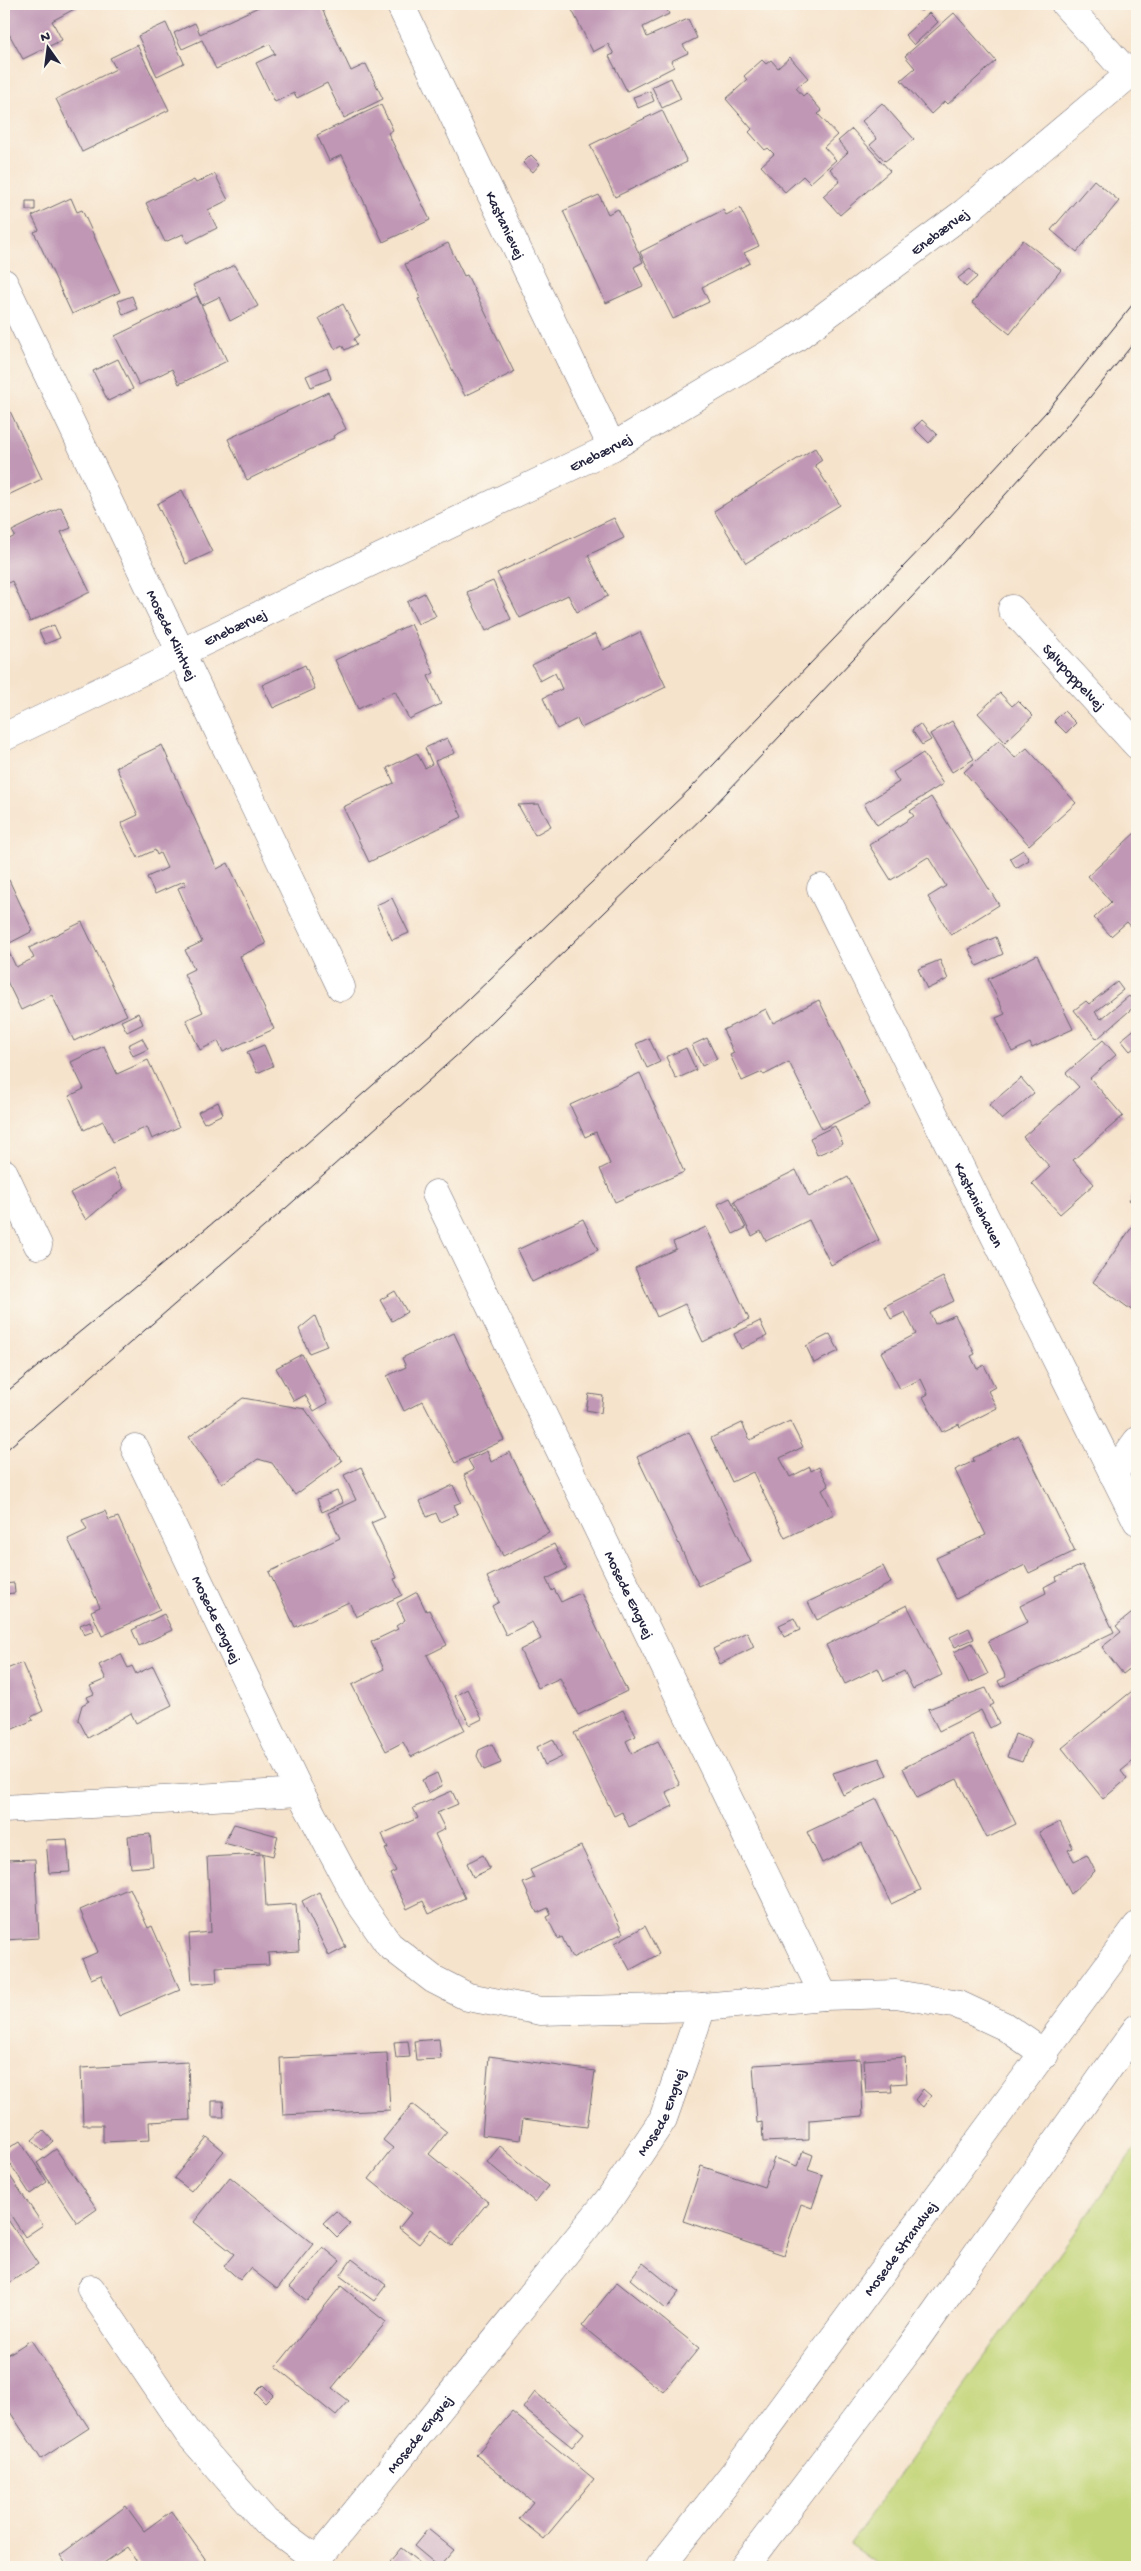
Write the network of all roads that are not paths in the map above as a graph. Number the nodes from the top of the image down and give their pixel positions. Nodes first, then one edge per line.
1 (400, 4) edge
2 (1065, 4) edge
3 (1134, 72) edge
4 (4, 284) edge
5 (612, 447) junction
6 (1012, 609) dead end
7 (182, 653) junction
8 (4, 737) edge
9 (1137, 745) edge
10 (821, 888) dead end
11 (341, 988) dead end
12 (4, 1173) edge
13 (436, 1194) dead end
14 (38, 1245) dead end
15 (1137, 1441) edge
16 (135, 1448) dead end
17 (1113, 1474) junction
18 (1137, 1521) edge
19 (300, 1792) junction
20 (4, 1809) edge
21 (1137, 1926) edge
22 (824, 1996) junction
23 (702, 2007) junction
24 (1137, 2028) edge
25 (1045, 2054) junction
26 (91, 2289) dead end
27 (660, 2567) edge
28 (744, 2567) edge

1 - 5 street, Kastanievej
2 - 3 street
3 - 5 street, Enebærvej
4 - 7 street, Mosede Klintvej
5 - 7 street, Enebærvej
6 - 9 street, Sølvpoppelvej
7 - 8 street, Enebærvej
7 - 11 street, Mosede Klintvej
10 - 17 street, Kastaniehaven
12 - 14 street
13 - 22 street, Mosede Engvej
15 - 17 street
16 - 19 street, Mosede Engvej
17 - 18 street, Kastaniehaven
19 - 20 street
19 - 23 street, Mosede Engvej
21 - 25 street, Mosede Strandvej
22 - 23 street, Mosede Engvej
22 - 25 street, Mosede Engvej
23 - 26 street, Mosede Engvej
24 - 28 street
25 - 27 street, Mosede Strandvej

